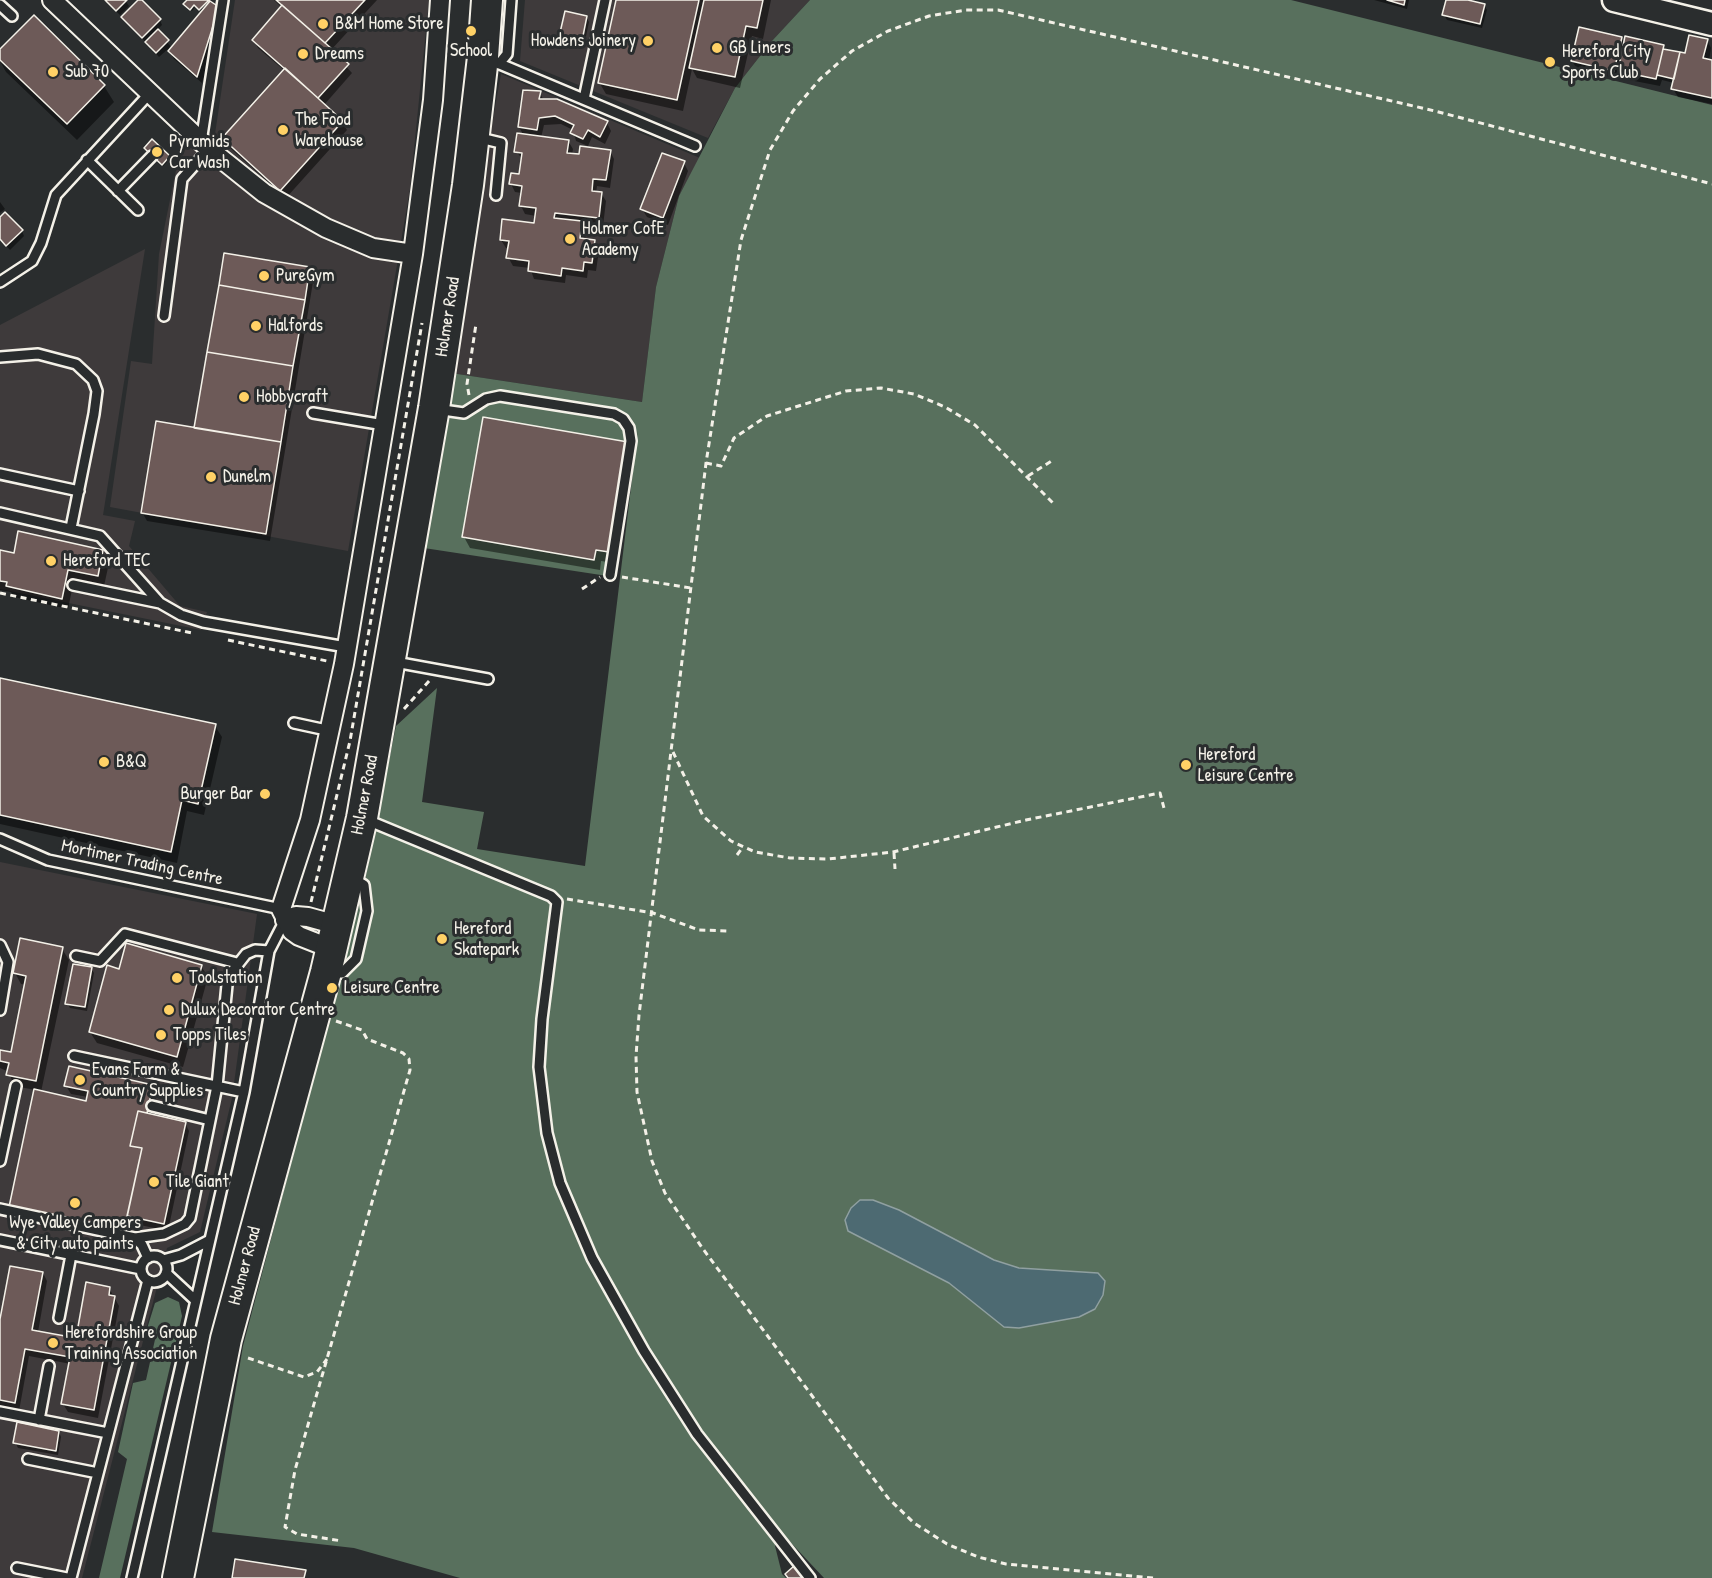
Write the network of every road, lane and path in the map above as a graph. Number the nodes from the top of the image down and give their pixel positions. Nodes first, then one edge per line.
1 (52, 0) edge
2 (223, 0) edge
3 (440, 0) edge
4 (487, 0) edge
5 (511, 0) edge
6 (605, 0) edge
7 (1614, 0) edge
8 (0, 5) edge
9 (12, 16) dead end
10 (1712, 24) edge
11 (491, 60) junction
12 (150, 93) junction
13 (584, 99) junction
14 (474, 137) junction
15 (205, 145) junction
16 (695, 146) dead end
17 (152, 156) dead end
18 (87, 160) junction
19 (1712, 184) edge
20 (118, 191) junction
21 (496, 195) dead end
22 (138, 210) dead end
23 (413, 254) junction
24 (0, 282) edge
25 (164, 316) dead end
26 (476, 324) dead end
27 (0, 357) edge
28 (434, 408) junction
29 (475, 408) junction
30 (313, 413) dead end
31 (384, 425) junction
32 (1053, 460) dead end
33 (706, 463) junction
34 (0, 474) edge
35 (1028, 477) junction
36 (79, 490) junction
37 (1055, 505) dead end
38 (0, 513) edge
39 (71, 528) junction
40 (610, 575) junction
41 (74, 585) dead end
42 (691, 588) junction
43 (582, 589) dead end
44 (0, 593) edge
45 (160, 603) junction
46 (195, 634) dead end
47 (218, 639) dead end
48 (345, 656) junction
49 (389, 662) junction
50 (439, 670) junction
51 (488, 679) dead end
52 (400, 713) dead end
53 (294, 723) dead end
54 (331, 731) junction
55 (672, 751) junction
56 (1165, 812) dead end
57 (362, 818) junction
58 (0, 839) edge
59 (743, 847) junction
60 (893, 852) junction
61 (737, 855) dead end
62 (895, 869) dead end
63 (349, 876) junction
64 (551, 896) junction
65 (652, 913) junction
66 (283, 915) junction
67 (729, 931) dead end
68 (0, 945) edge
69 (332, 949) junction
70 (269, 951) junction
71 (76, 956) dead end
72 (237, 963) junction
73 (0, 1010) edge
74 (314, 1014) junction
75 (74, 1056) dead end
76 (16, 1086) dead end
77 (217, 1086) junction
78 (244, 1092) junction
79 (152, 1106) dead end
80 (210, 1120) junction
81 (0, 1161) edge
82 (0, 1209) edge
83 (135, 1238) junction
84 (0, 1239) edge
85 (208, 1241) junction
86 (71, 1255) junction
87 (148, 1258) junction
88 (163, 1260) junction
89 (141, 1269) junction
90 (166, 1273) junction
91 (148, 1280) junction
92 (194, 1299) junction
93 (59, 1318) dead end
94 (328, 1357) junction
95 (248, 1358) dead end
96 (49, 1366) dead end
97 (0, 1412) edge
98 (39, 1420) junction
99 (108, 1433) junction
100 (28, 1459) dead end
101 (98, 1473) junction
102 (342, 1541) dead end
103 (17, 1568) dead end
104 (69, 1578) edge
105 (132, 1578) edge
106 (178, 1578) edge
107 (810, 1578) edge
108 (1153, 1578) edge

1 - 12 street
2 - 15 lane
3 - 23 street
4 - 11 highway, Holmer Road
5 - 11 lane
6 - 13 lane
7 - 10 street
8 - 9 lane
11 - 13 lane
11 - 14 highway, Holmer Road
12 - 15 street
12 - 18 lane
13 - 16 lane
14 - 21 lane
14 - 28 highway, Holmer Road
15 - 23 street
15 - 25 lane
17 - 20 lane
18 - 20 lane
18 - 24 lane
19 - 33 path
20 - 22 lane
23 - 31 street
26 - 29 path
27 - 36 lane
28 - 29 lane
28 - 49 highway, Holmer Road
29 - 40 lane
30 - 31 lane
31 - 48 street
32 - 35 path
33 - 35 path
33 - 42 path
34 - 36 lane
35 - 37 path
36 - 39 lane
38 - 39 lane
39 - 45 lane
40 - 42 path
40 - 43 path
41 - 45 lane
42 - 55 path
44 - 46 path
45 - 48 lane
47 - 48 path
48 - 54 street
49 - 50 lane
49 - 57 highway, Holmer Road
50 - 51 lane
50 - 52 path
53 - 54 lane
54 - 66 street
55 - 59 path
55 - 65 path
56 - 60 path
57 - 63 highway, Holmer Road
57 - 64 lane
58 - 66 lane, Mortimer Trading Centre
59 - 60 path
59 - 61 path
60 - 62 path
63 - 69 highway, Holmer Road
63 - 69 lane
64 - 65 path
64 - 107 lane
65 - 67 path
65 - 108 path
66 - 69 street
66 - 69 street
66 - 70 lane
68 - 73 lane
69 - 74 highway, Holmer Road
70 - 72 lane
70 - 78 lane
71 - 72 lane
72 - 77 lane
74 - 94 path
74 - 106 highway, Holmer Road
75 - 77 lane
76 - 81 lane
77 - 78 lane
77 - 80 lane
78 - 85 lane
79 - 80 lane
80 - 83 lane
82 - 83 lane
83 - 87 lane
84 - 86 lane
85 - 88 lane
85 - 92 lane
86 - 89 lane
86 - 93 lane
87 - 88 lane
87 - 89 lane
88 - 90 lane
89 - 91 lane
90 - 91 lane
90 - 92 lane
91 - 99 lane
92 - 105 lane
94 - 95 path
94 - 102 path
96 - 98 lane
97 - 98 lane
98 - 99 lane
99 - 101 lane
100 - 101 lane
101 - 104 lane
103 - 104 lane

